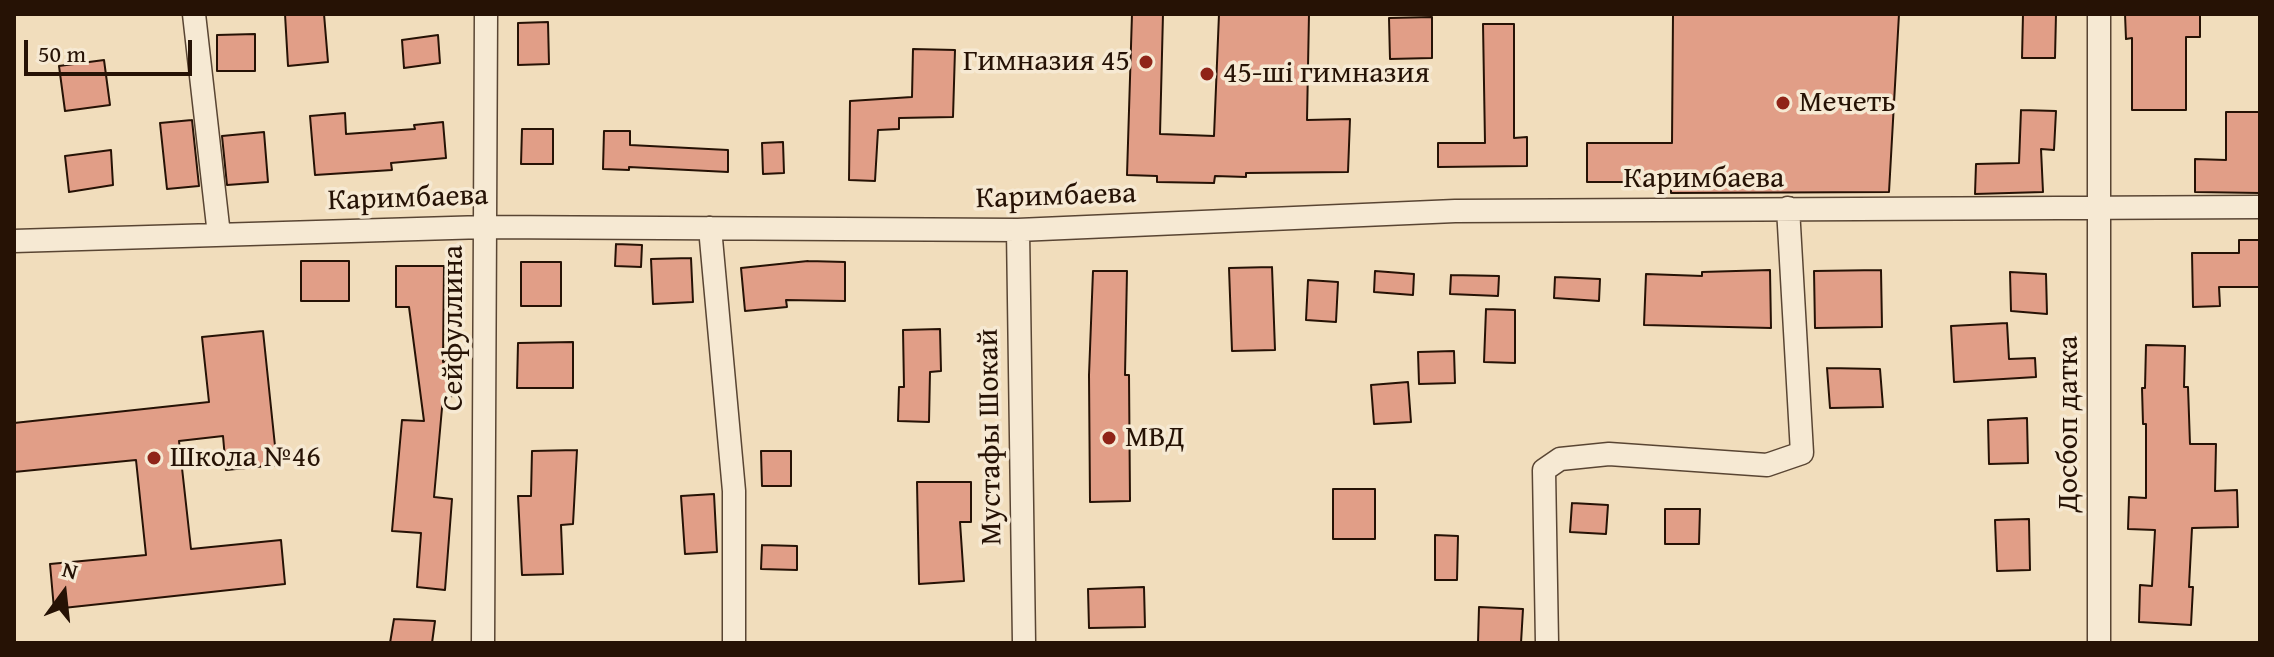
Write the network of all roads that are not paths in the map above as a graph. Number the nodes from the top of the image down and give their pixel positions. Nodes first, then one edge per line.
1 (194, 14) edge
2 (486, 14) edge
3 (2099, 14) edge
4 (2099, 206) junction
5 (2260, 207) edge
6 (1788, 208) junction
7 (485, 227) junction
8 (710, 228) junction
9 (1018, 230) junction
10 (219, 235) junction
11 (14, 241) edge
12 (483, 643) edge
13 (734, 643) edge
14 (1024, 643) edge
15 (1547, 643) edge
16 (2099, 643) edge

1 - 10 street
2 - 7 street, Сейфуллина
3 - 4 street, Досбоп датка
4 - 5 street, Каримбаева
4 - 6 street, Каримбаева
4 - 16 street, Досбоп датка
6 - 9 street, Каримбаева
6 - 15 street
7 - 8 street, Каримбаева
7 - 10 street, Каримбаева
7 - 12 street, Сейфуллина
8 - 9 street, Каримбаева
8 - 13 street
9 - 14 street, Мустафы Шокай
10 - 11 street, Каримбаева

